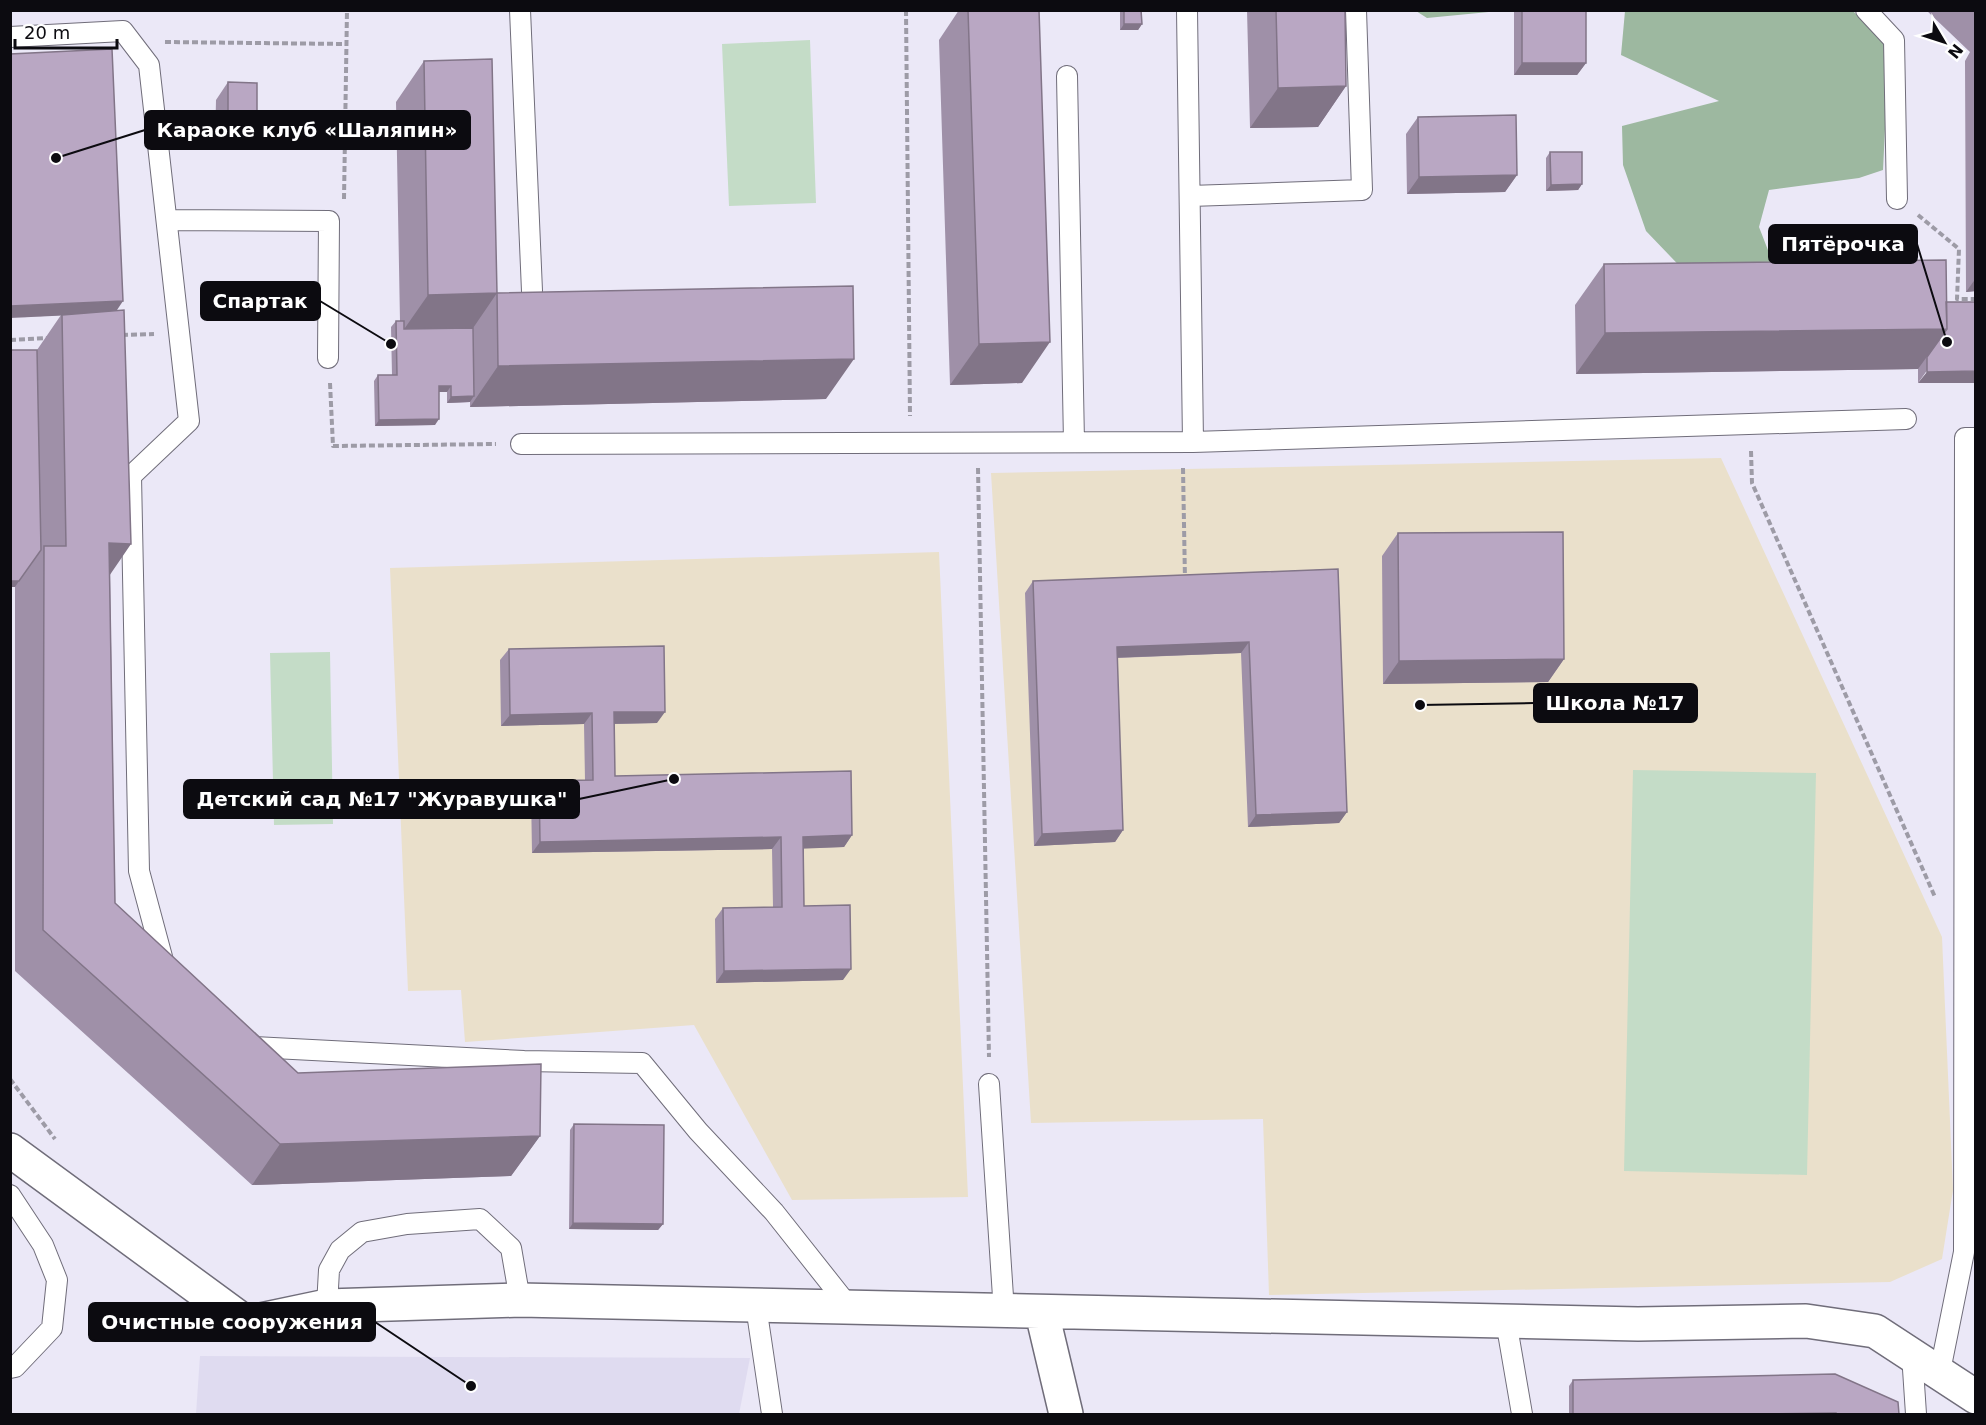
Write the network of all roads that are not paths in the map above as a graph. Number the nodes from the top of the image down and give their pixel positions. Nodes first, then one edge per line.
1 (520, 10) edge
2 (1187, 10) edge
3 (1356, 10) edge
4 (1866, 10) edge
5 (10, 37) edge
6 (1067, 76) dead end
7 (1190, 196) junction
8 (1897, 199) road end
9 (167, 220) junction
10 (532, 291) edge
11 (328, 358) road end
12 (1906, 419) dead end
13 (1976, 438) edge
14 (1074, 442) junction
15 (1188, 442) junction
16 (521, 444) road end
17 (176, 984) edge
18 (236, 1033) edge
19 (989, 1084) road end
20 (10, 1150) edge
21 (10, 1195) edge
22 (520, 1300) junction
23 (327, 1306) junction
24 (756, 1306) junction
25 (850, 1308) junction
26 (1004, 1312) junction
27 (1042, 1313) junction
28 (1506, 1321) junction
29 (1912, 1354) junction
30 (10, 1368) edge
31 (1940, 1371) junction
32 (1976, 1397) edge
33 (772, 1414) edge
34 (1066, 1414) edge
35 (1522, 1414) edge
36 (1916, 1414) edge

1 - 10 lane
2 - 7 lane
3 - 7 lane
4 - 8 lane
5 - 9 lane
6 - 14 lane
7 - 15 lane
9 - 11 lane
9 - 17 lane
12 - 15 lane
13 - 31 lane
14 - 15 lane
14 - 16 lane
18 - 25 lane
19 - 26 lane
20 - 23 street
21 - 30 lane
22 - 23 street
22 - 23 lane
22 - 24 street
24 - 25 street
24 - 33 lane
25 - 26 street
26 - 27 street
27 - 28 street
27 - 34 street
28 - 29 street
28 - 35 lane
29 - 31 street
29 - 36 lane
31 - 32 street

